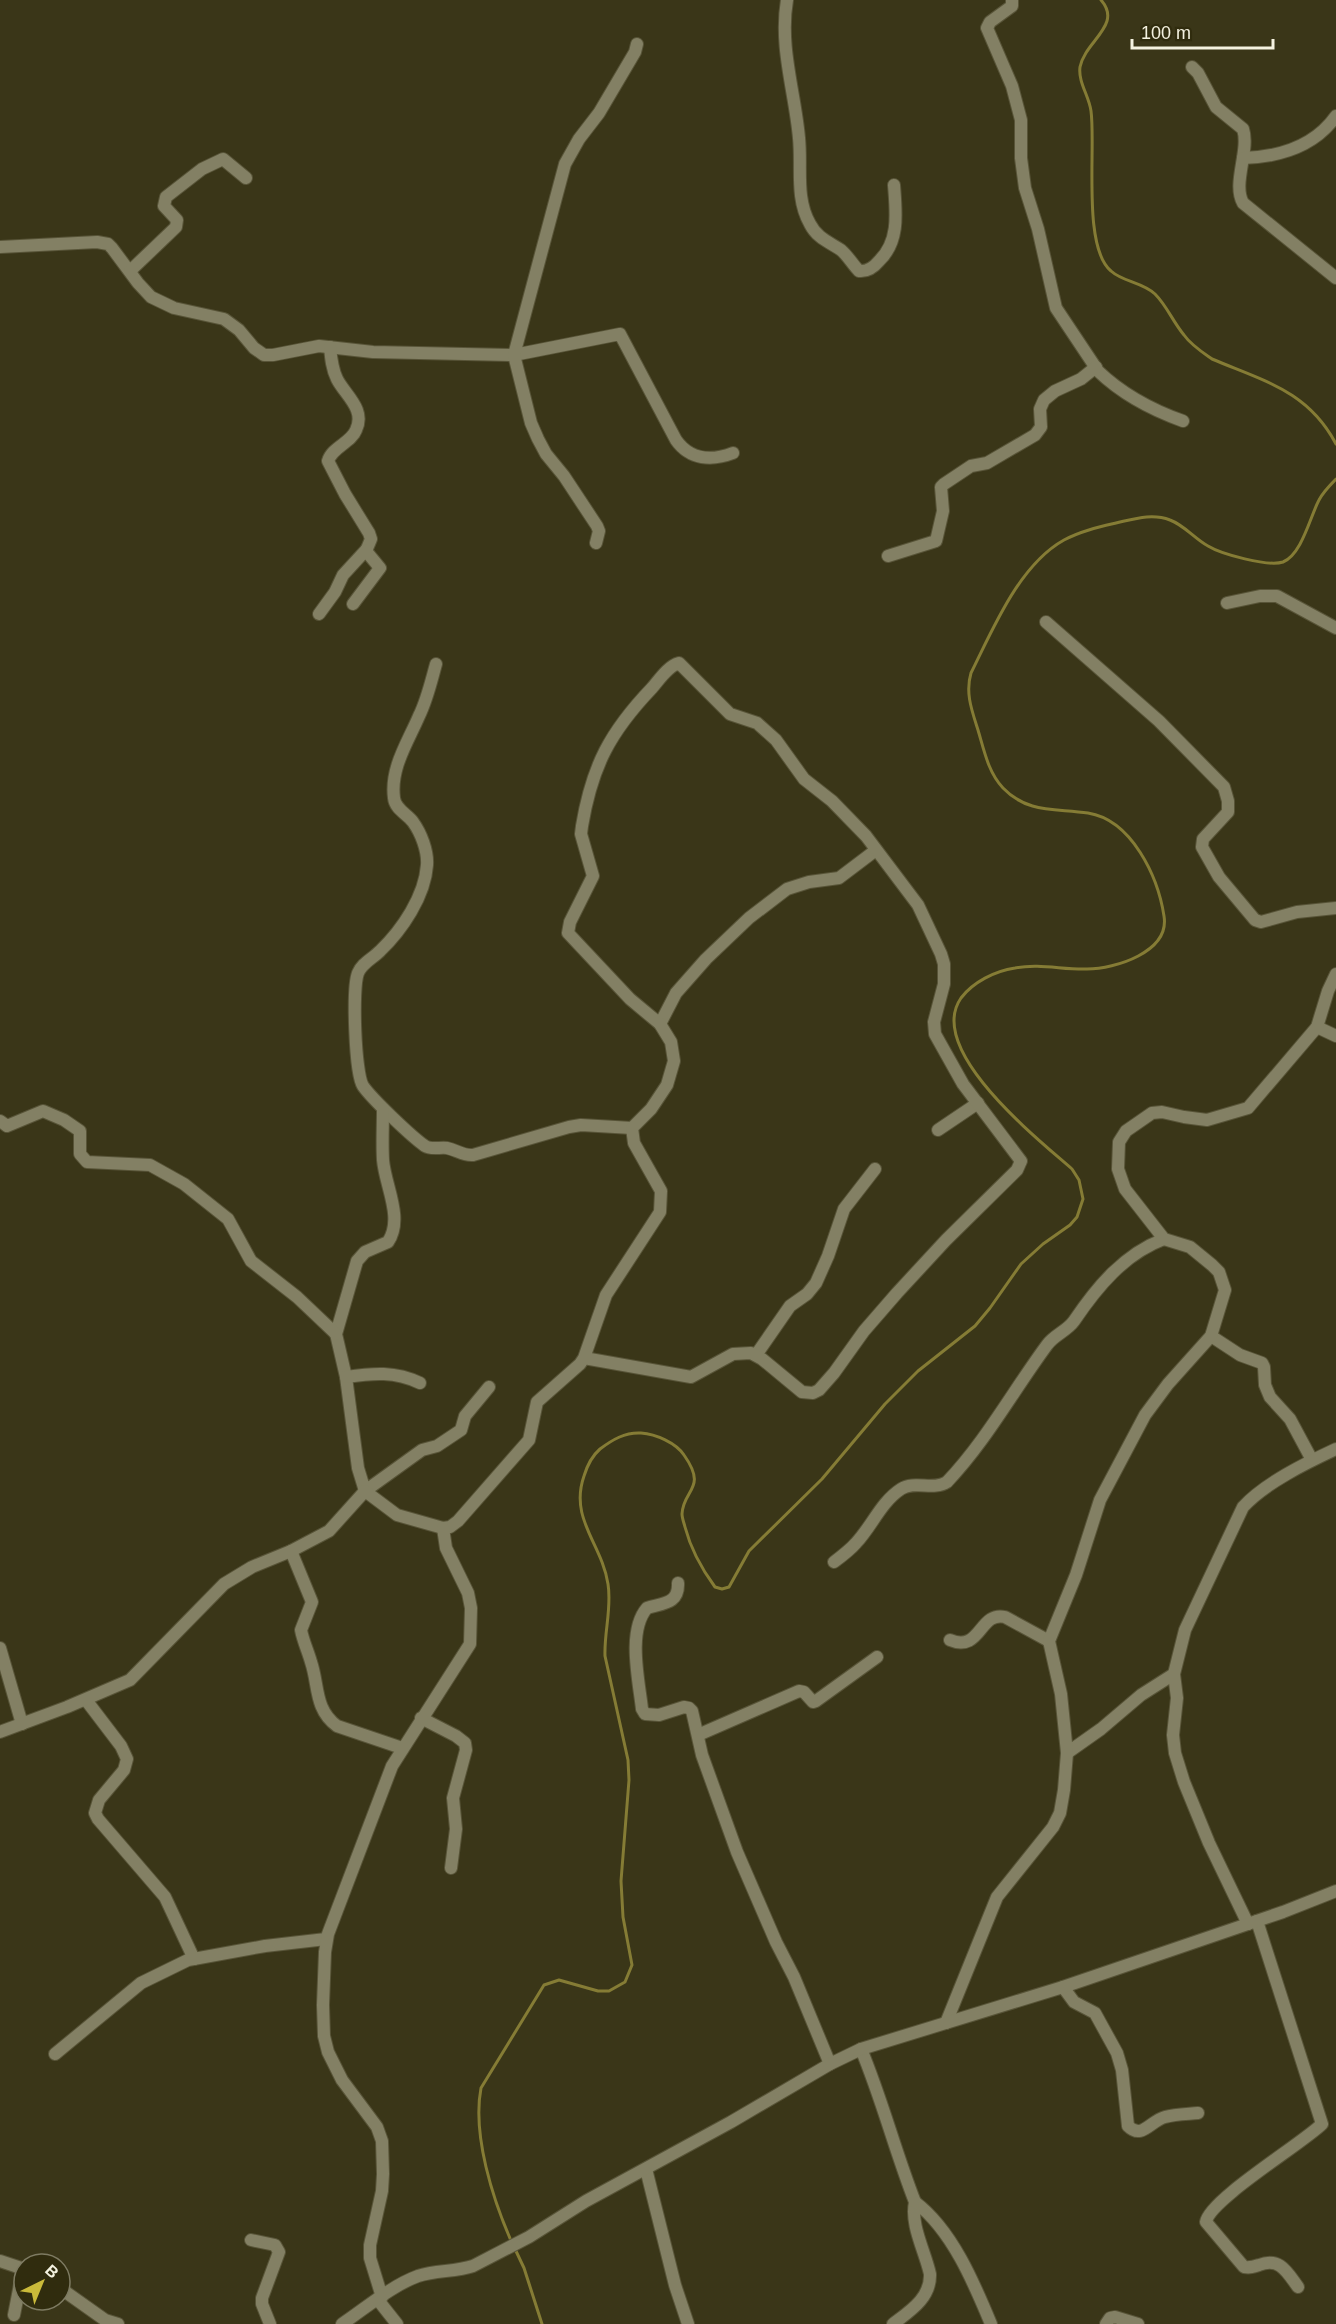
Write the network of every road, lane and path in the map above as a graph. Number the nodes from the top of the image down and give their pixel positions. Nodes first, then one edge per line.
1 (788, 0) edge
2 (1012, 0) edge
3 (636, 44) dead end
4 (1192, 67) dead end
5 (1336, 116) edge
6 (1243, 158) junction
7 (246, 178) dead end
8 (894, 185) dead end
9 (0, 247) edge
10 (130, 271) junction
11 (1336, 279) edge
12 (330, 347) junction
13 (514, 355) junction
14 (1096, 368) junction
15 (1183, 421) dead end
16 (733, 453) dead end
17 (596, 543) dead end
18 (366, 550) junction
19 (888, 556) dead end
20 (1227, 603) dead end
21 (353, 604) dead end
22 (320, 615) dead end
23 (1046, 622) dead end
24 (1336, 628) edge
25 (436, 664) dead end
26 (876, 850) junction
27 (1336, 908) edge
28 (1336, 974) edge
29 (660, 1023) junction
30 (1317, 1027) junction
31 (1336, 1036) edge
32 (978, 1103) junction
33 (383, 1109) junction
34 (0, 1121) edge
35 (632, 1128) junction
36 (938, 1130) dead end
37 (875, 1169) dead end
38 (1164, 1239) junction
39 (336, 1334) junction
40 (1211, 1336) junction
41 (756, 1355) junction
42 (584, 1358) junction
43 (346, 1377) junction
44 (420, 1383) dead end
45 (489, 1388) dead end
46 (1336, 1449) edge
47 (1312, 1460) junction
48 (365, 1491) junction
49 (442, 1528) junction
50 (291, 1551) junction
51 (834, 1562) dead end
52 (678, 1583) dead end
53 (950, 1640) dead end
54 (1049, 1641) junction
55 (0, 1648) edge
56 (877, 1657) dead end
57 (1174, 1674) junction
58 (86, 1700) junction
59 (421, 1718) junction
60 (22, 1724) junction
61 (0, 1732) edge
62 (698, 1735) junction
63 (402, 1748) junction
64 (1066, 1753) junction
65 (451, 1868) dead end
66 (1336, 1891) edge
67 (1252, 1923) junction
68 (326, 1939) junction
69 (194, 1959) junction
70 (1063, 1987) junction
71 (946, 2023) junction
72 (861, 2049) junction
73 (55, 2054) dead end
74 (830, 2064) junction
75 (1198, 2113) dead end
76 (646, 2169) junction
77 (915, 2202) junction
78 (251, 2240) dead end
79 (1298, 2287) dead end
80 (72, 2297) edge
81 (380, 2299) junction
82 (15, 2312) edge
83 (14, 2315) dead end
84 (118, 2324) edge
85 (270, 2324) edge
86 (342, 2324) edge
87 (397, 2324) edge
88 (688, 2324) edge
89 (892, 2324) edge
90 (991, 2324) edge
91 (1106, 2324) edge
92 (1138, 2324) edge

1 - 8 street
2 - 14 street
3 - 13 street
4 - 6 street
5 - 6 street
6 - 11 street
7 - 10 street
9 - 10 street
10 - 12 street
12 - 13 street
12 - 18 street
13 - 16 street
13 - 17 street
14 - 15 street
14 - 19 street
18 - 21 street
18 - 22 street
20 - 24 street
23 - 27 street
25 - 33 street
26 - 29 street
26 - 29 street
26 - 32 street
28 - 30 street
29 - 35 street
30 - 31 street
30 - 38 street
32 - 36 street
32 - 41 street
33 - 35 street
33 - 39 street
34 - 39 street
35 - 42 street
37 - 41 street
38 - 40 street
38 - 51 street
39 - 43 street
40 - 47 street
40 - 54 street
41 - 42 street
42 - 49 street
43 - 44 street
43 - 48 street
45 - 48 street
46 - 47 street
47 - 57 street
48 - 49 street
48 - 50 street
49 - 59 street
50 - 58 street
50 - 63 street
52 - 62 street
53 - 54 street
54 - 64 street
55 - 60 street
56 - 62 street
57 - 64 street
57 - 67 street
58 - 60 street
58 - 69 street
59 - 63 street
59 - 65 street
60 - 61 street
62 - 74 street
63 - 68 street
64 - 71 street
66 - 67 street
67 - 70 street
67 - 79 street
68 - 69 street
68 - 81 street
69 - 73 street
70 - 71 street
70 - 75 street
71 - 72 street
72 - 74 street
72 - 77 street
74 - 76 street
76 - 81 street
76 - 88 street
77 - 89 street
77 - 90 street
78 - 85 street
80 - 84 street
81 - 86 street
81 - 87 street
82 - 83 street
91 - 92 street

